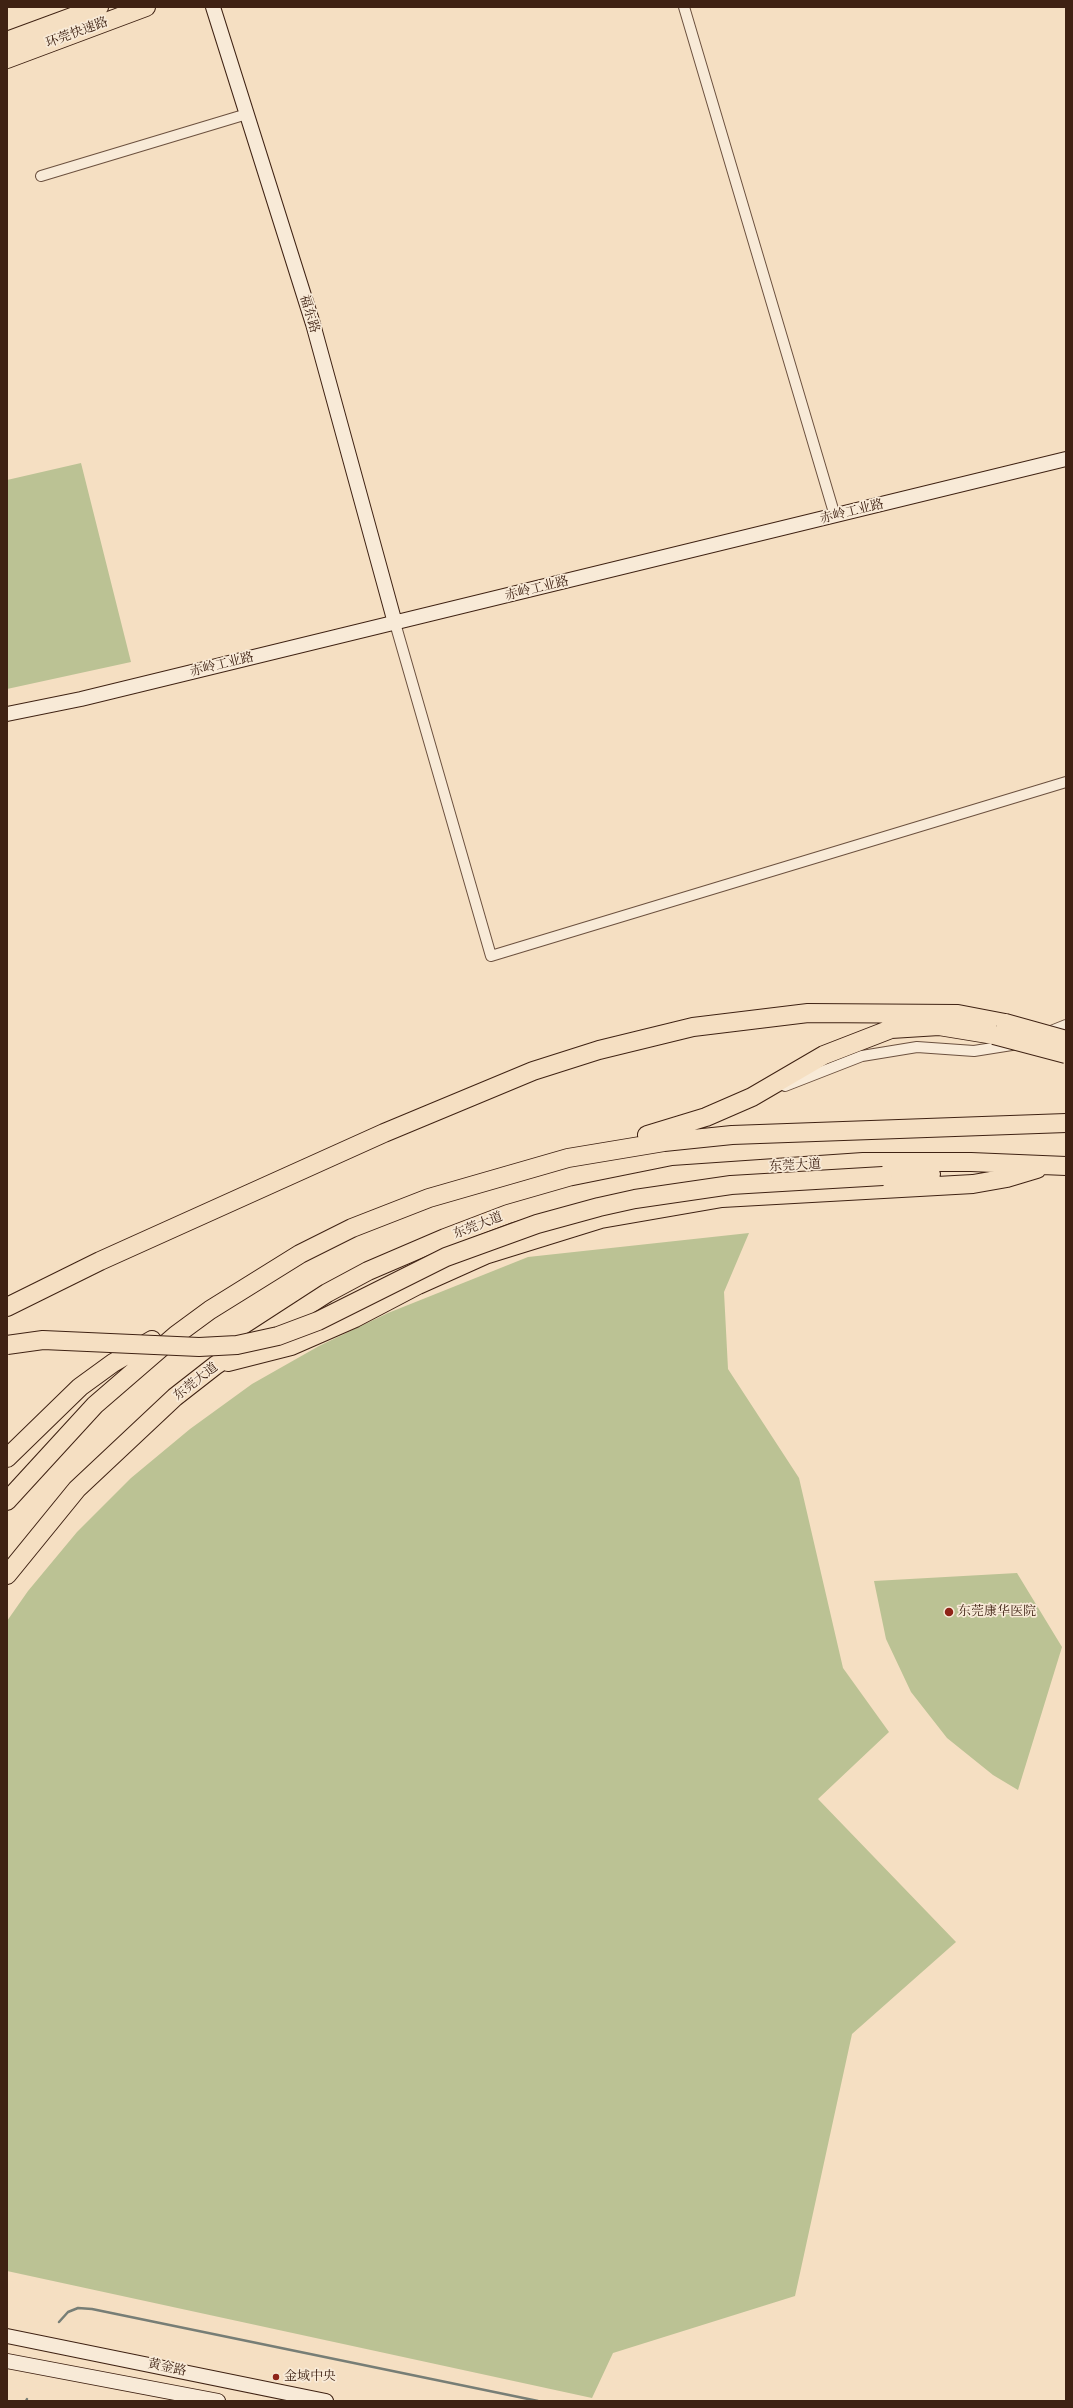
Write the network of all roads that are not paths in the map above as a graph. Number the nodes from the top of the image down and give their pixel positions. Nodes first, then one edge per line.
1 (99, 7) edge
2 (146, 7) edge
3 (213, 7) edge
4 (684, 7) edge
5 (7, 41) edge
6 (7, 59) edge
7 (247, 114) junction
8 (41, 176) dead end
9 (1066, 459) edge
10 (835, 516) junction
11 (395, 623) junction
12 (7, 714) edge
13 (1066, 782) edge
14 (869, 1012) junction
15 (1066, 1025) edge
16 (939, 1026) junction
17 (999, 1029) junction
18 (1066, 1040) edge
19 (1066, 1054) edge
20 (752, 1097) junction
21 (1066, 1123) edge
22 (568, 1158) junction
23 (1046, 1166) junction
24 (1066, 1166) edge
25 (7, 1307) edge
26 (204, 1314) junction
27 (7, 1345) edge
28 (216, 1365) junction
29 (7, 1458) edge
30 (7, 1501) edge
31 (7, 1575) edge
32 (7, 2336) edge
33 (7, 2361) edge
34 (218, 2401) edge
35 (326, 2401) edge

1 - 5 highway, 环莞快速路
2 - 6 highway, 环莞快速路
3 - 7 street, 福东路
4 - 10 street
7 - 8 street
7 - 11 street, 福东路
9 - 10 street, 赤岭工业路
10 - 11 street, 赤岭工业路
11 - 12 street, 赤岭工业路
11 - 13 street
14 - 16 highway
14 - 17 highway
14 - 25 highway
15 - 20 street
16 - 17 highway
16 - 20 highway
17 - 18 highway, bridge
17 - 19 highway, bridge
20 - 22 highway
21 - 22 highway
22 - 26 highway
23 - 24 highway, 东莞大道
23 - 27 highway, bridge
23 - 28 highway
23 - 28 highway, 东莞大道
26 - 29 highway
26 - 30 highway
28 - 31 highway, 东莞大道
32 - 35 street, 黄金路
33 - 34 street, 黄金路

